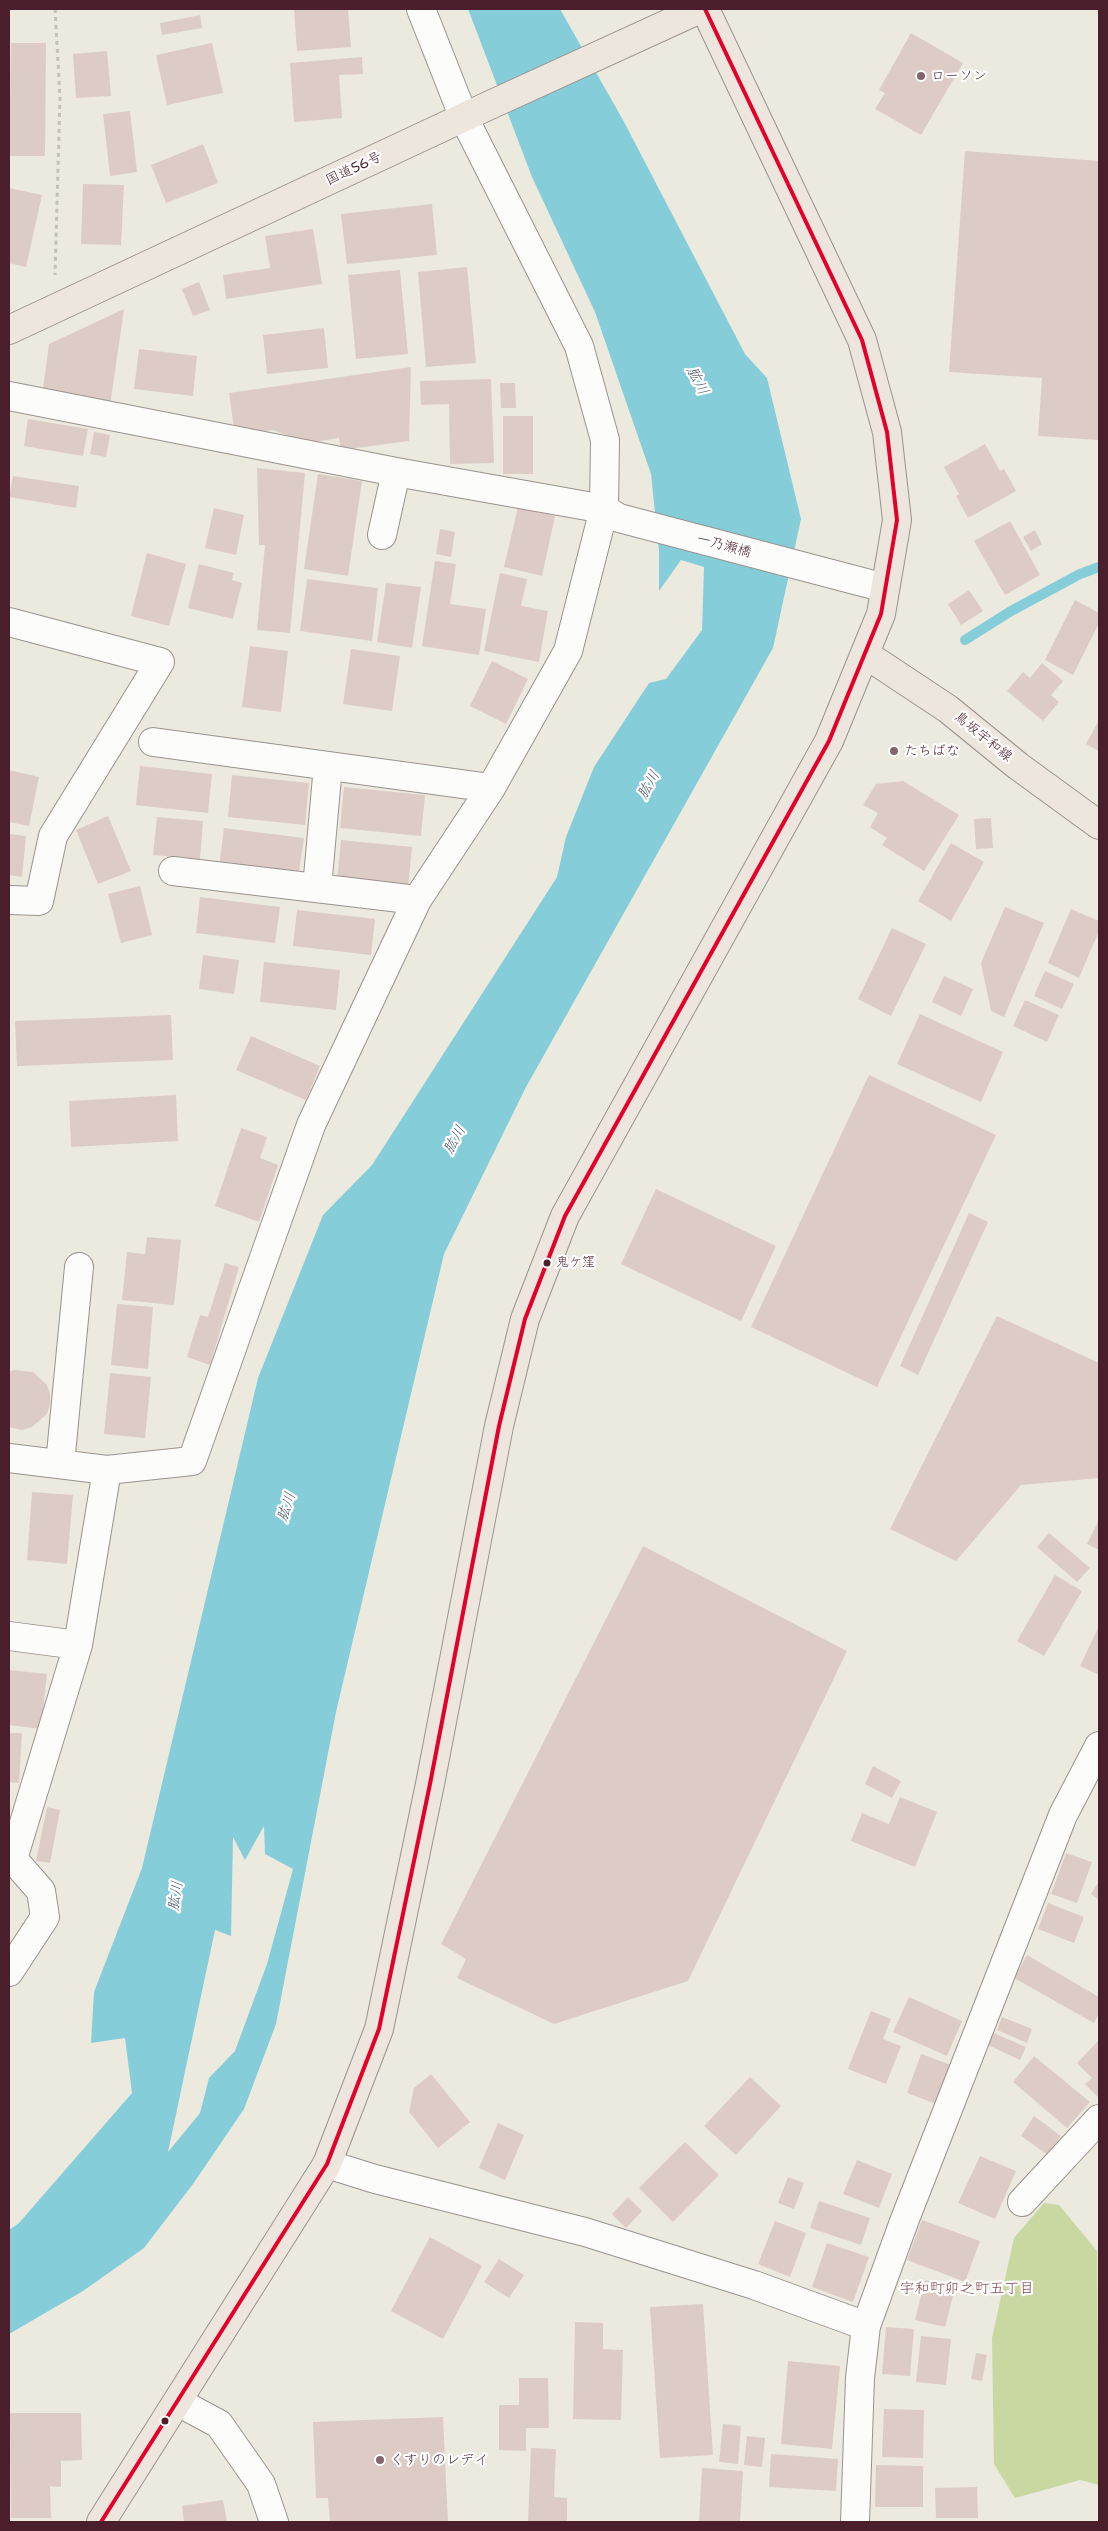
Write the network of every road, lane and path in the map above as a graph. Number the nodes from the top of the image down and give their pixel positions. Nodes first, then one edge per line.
1 (55, 9) edge
2 (421, 9) edge
3 (700, 9) edge
4 (705, 9) edge
5 (464, 118) junction
6 (54, 310) junction
7 (9, 330) edge
8 (9, 396) edge
9 (396, 472) junction
10 (612, 514) junction
11 (382, 535) dead end
12 (885, 588) junction
13 (9, 622) edge
14 (865, 654) junction
15 (153, 742) dead end
16 (328, 766) junction
17 (491, 788) junction
18 (1099, 825) edge
19 (173, 871) dead end
20 (316, 888) junction
21 (9, 900) edge
22 (417, 900) junction
23 (80, 1267) dead end
24 (9, 1458) edge
25 (60, 1464) junction
26 (107, 1470) junction
27 (9, 1636) edge
28 (78, 1645) junction
29 (1099, 1746) edge
30 (18, 1804) edge
31 (9, 1972) edge
32 (1099, 2119) edge
33 (327, 2164) junction
34 (1022, 2202) dead end
35 (866, 2326) junction
36 (178, 2402) junction
37 (101, 2522) edge
38 (274, 2522) edge
39 (855, 2522) edge

1 - 6 path
2 - 5 street
3 - 5 main road, 国道56号
4 - 12 main road
5 - 6 main road, 国道56号
5 - 10 street
6 - 7 main road, 国道56号
8 - 9 street, 一乃瀬橋
9 - 10 street, 一乃瀬橋
9 - 11 street
10 - 12 street, 一乃瀬橋
10 - 17 street
12 - 14 main road
13 - 21 street
14 - 18 main road, 鳥坂宇和線
14 - 33 main road
15 - 16 street
16 - 17 street
16 - 20 street
17 - 22 street
19 - 20 street
20 - 22 street
22 - 26 street
23 - 25 street
24 - 25 street
25 - 26 street
26 - 28 street
27 - 28 street
28 - 30 street
29 - 35 street
30 - 31 street
32 - 34 street
33 - 35 street
33 - 36 main road
35 - 39 street
36 - 37 main road
36 - 38 street

